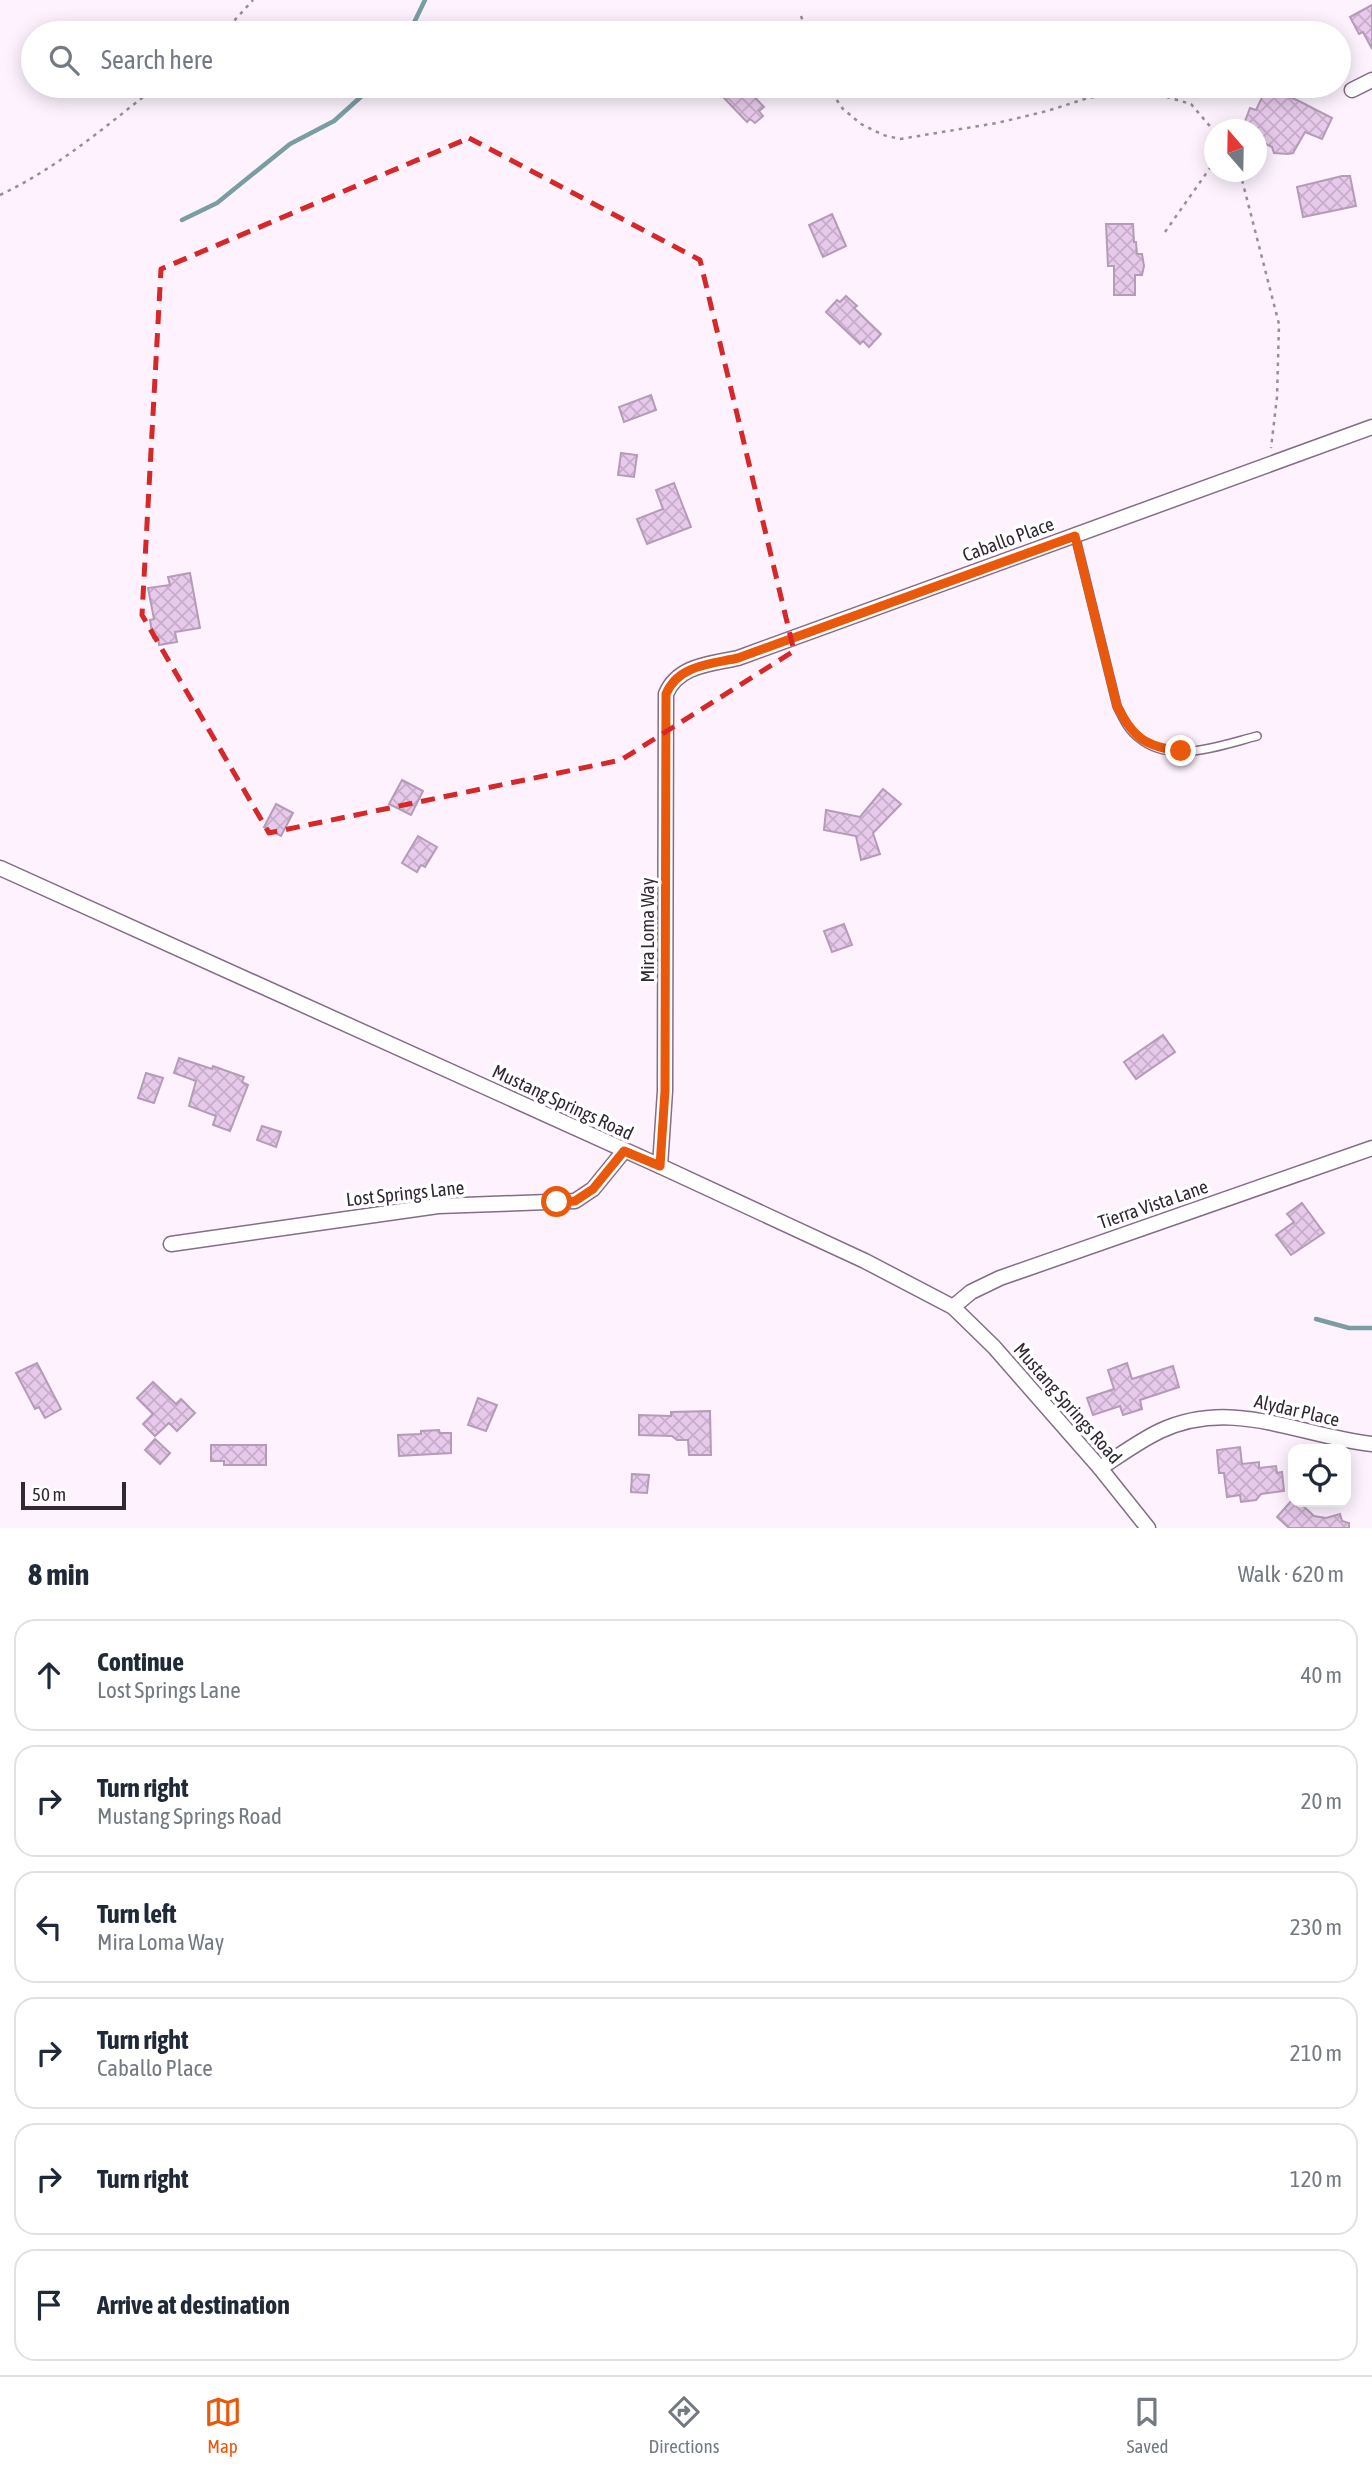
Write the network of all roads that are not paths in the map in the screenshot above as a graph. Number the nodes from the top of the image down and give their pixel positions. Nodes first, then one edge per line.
1 (1372, 80) edge
2 (1352, 90) dead end
3 (1372, 427) edge
4 (1075, 536) junction
5 (666, 694) joint
6 (1257, 736) dead end
7 (0, 868) edge
8 (1372, 1148) edge
9 (624, 1151) junction
10 (660, 1166) junction
11 (172, 1244) dead end
12 (953, 1307) junction
13 (1372, 1444) edge
14 (1100, 1468) junction
15 (1149, 1528) edge

1 - 2 street
3 - 4 street, Caballo Place
4 - 5 street, Caballo Place
4 - 6 lane
5 - 10 street, Mira Loma Way
7 - 9 street, Mustang Springs Road
8 - 12 street, Tierra Vista Lane
9 - 10 street, Mustang Springs Road
9 - 11 street, Lost Springs Lane
10 - 12 street, Mustang Springs Road
12 - 14 street, Mustang Springs Road
13 - 14 street, Alydar Place
14 - 15 street, Mustang Springs Road

